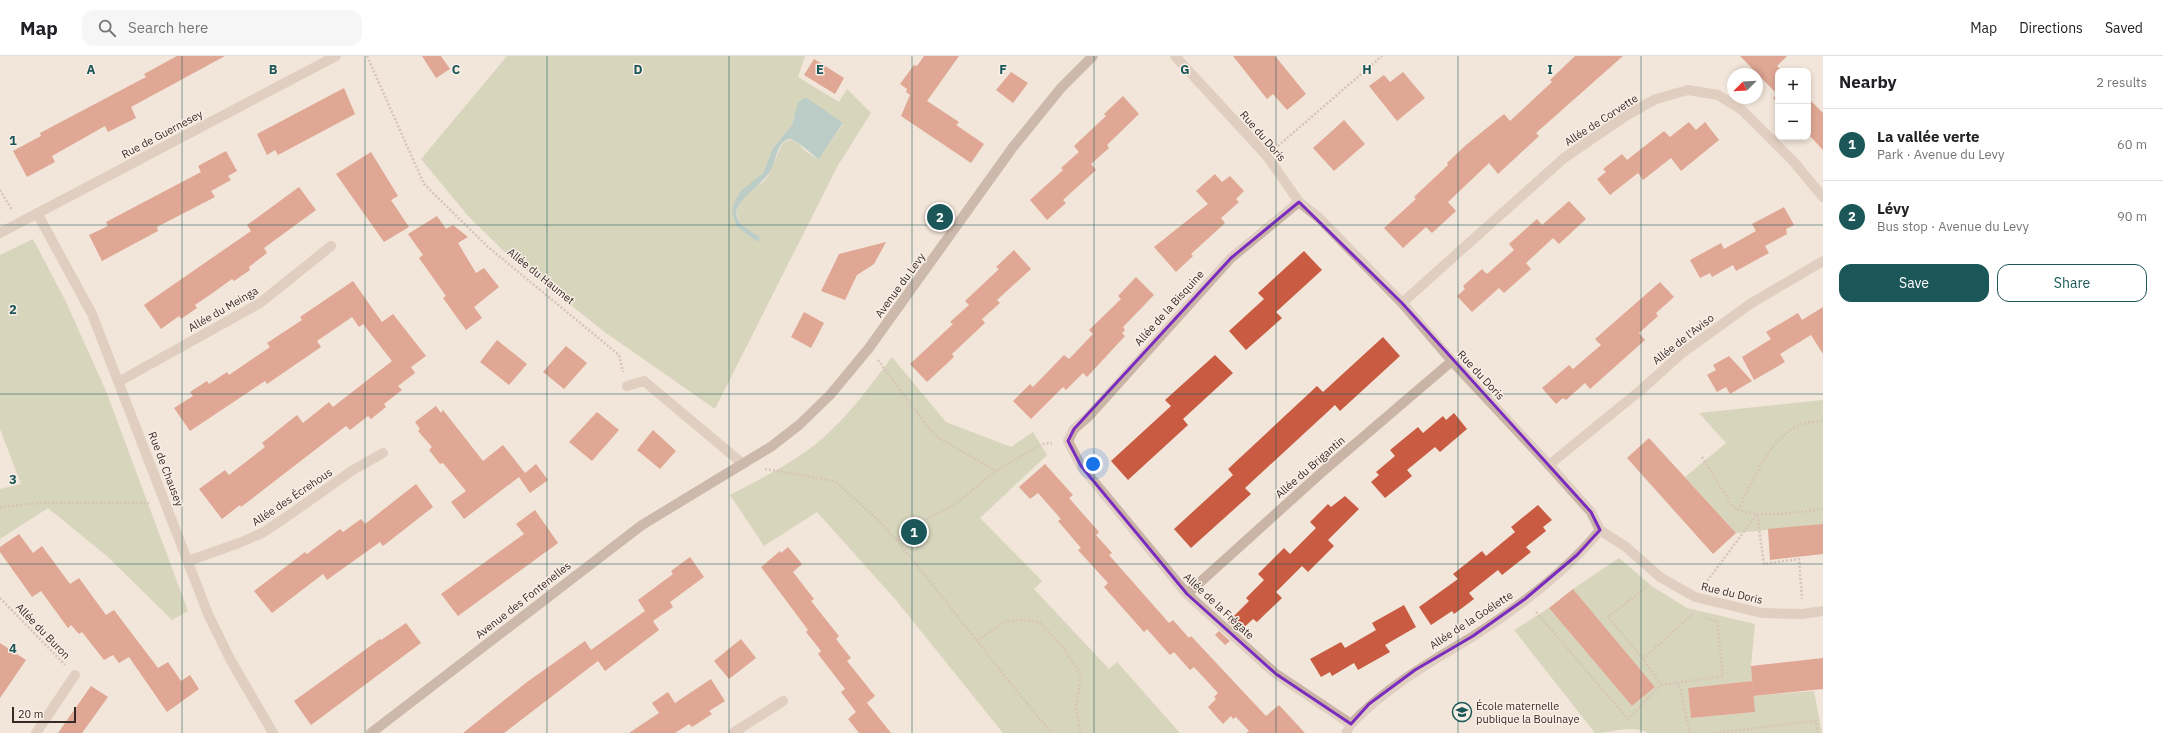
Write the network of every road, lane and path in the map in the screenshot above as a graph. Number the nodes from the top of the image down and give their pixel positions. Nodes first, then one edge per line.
1 (336, 56) edge
2 (367, 56) edge
3 (1093, 56) edge
4 (1175, 56) edge
5 (1382, 56) edge
6 (1267, 156) junction
7 (0, 190) edge
8 (1823, 197) edge
9 (1299, 202) junction
10 (36, 213) junction
11 (19, 223) junction
12 (0, 233) edge
13 (331, 246) dead end
14 (1823, 261) edge
15 (1402, 303) junction
16 (869, 348) junction
17 (1452, 362) junction
18 (120, 381) junction
19 (627, 386) joint
20 (1823, 421) edge
21 (1068, 440) junction
22 (383, 454) dead end
23 (1702, 457) dead end
24 (743, 464) junction
25 (1549, 465) junction
26 (996, 471) junction
27 (694, 492) joint
28 (166, 503) junction
29 (0, 506) edge
30 (1823, 509) edge
31 (1738, 510) junction
32 (1757, 514) junction
33 (1600, 530) junction
34 (896, 540) junction
35 (188, 561) junction
36 (1660, 577) junction
37 (1187, 594) junction
38 (1695, 597) junction
39 (0, 598) edge
40 (1525, 599) junction
41 (1823, 611) edge
42 (1802, 614) junction
43 (978, 640) junction
44 (1643, 659) junction
45 (75, 675) joint
46 (1676, 682) junction
47 (1661, 686) junction
48 (783, 701) dead end
49 (1351, 724) junction
50 (36, 733) edge
51 (273, 733) edge
52 (371, 733) edge
53 (733, 733) edge
54 (1052, 733) edge
55 (1081, 733) edge
56 (1346, 733) edge
57 (1690, 733) edge
58 (1715, 733) edge
59 (1818, 733) edge

1 - 10 street, Rue de Guernesey
2 - 19 path, Allée du Haumet
3 - 16 street, Avenue du Levy
4 - 6 street, Rue du Doris
5 - 6 path
6 - 9 street, Rue du Doris
7 - 11 path
8 - 15 street, Allée de Corvette
9 - 15 street, Rue du Doris
9 - 21 street, Allée de la Bisquine
10 - 11 street, Rue de Guernesey
10 - 18 street, Rue de Chausey
11 - 12 street, Rue de Guernesey
13 - 18 street, Allée du Meinga
14 - 25 street, Allée de l'Aviso
15 - 17 street, Rue du Doris
16 - 24 street, Avenue du Levy
16 - 26 path
17 - 25 street, Rue du Doris
17 - 37 street, Allée du Brigantin
18 - 28 street, Rue de Chausey
19 - 24 street
20 - 31 path
21 - 26 path
21 - 37 street, Allée de la Frégate
22 - 35 street, Allée des Écrehous
23 - 31 path
24 - 27 street, Avenue du Levy
24 - 34 path
25 - 33 street, Rue du Doris
26 - 34 path
27 - 52 street, Avenue des Fontenelles
28 - 29 path
28 - 35 street, Rue de Chausey
30 - 32 path
31 - 32 path
32 - 38 path
32 - 42 path
33 - 36 street, Rue du Doris
33 - 40 street, Allée de la Goélette
34 - 43 path
35 - 51 street, Rue de Chausey
36 - 38 street, Rue du Doris
36 - 44 path
37 - 49 street, Allée de la Frégate
38 - 42 street, Rue du Doris
39 - 45 path, Allée du Buron
40 - 47 path
40 - 49 street, Allée de la Goélette
41 - 42 street, Rue du Doris
43 - 54 path
43 - 55 path
44 - 46 path
44 - 47 path
45 - 50 street
46 - 47 path
46 - 57 path
48 - 53 street
49 - 56 lane
58 - 59 path

